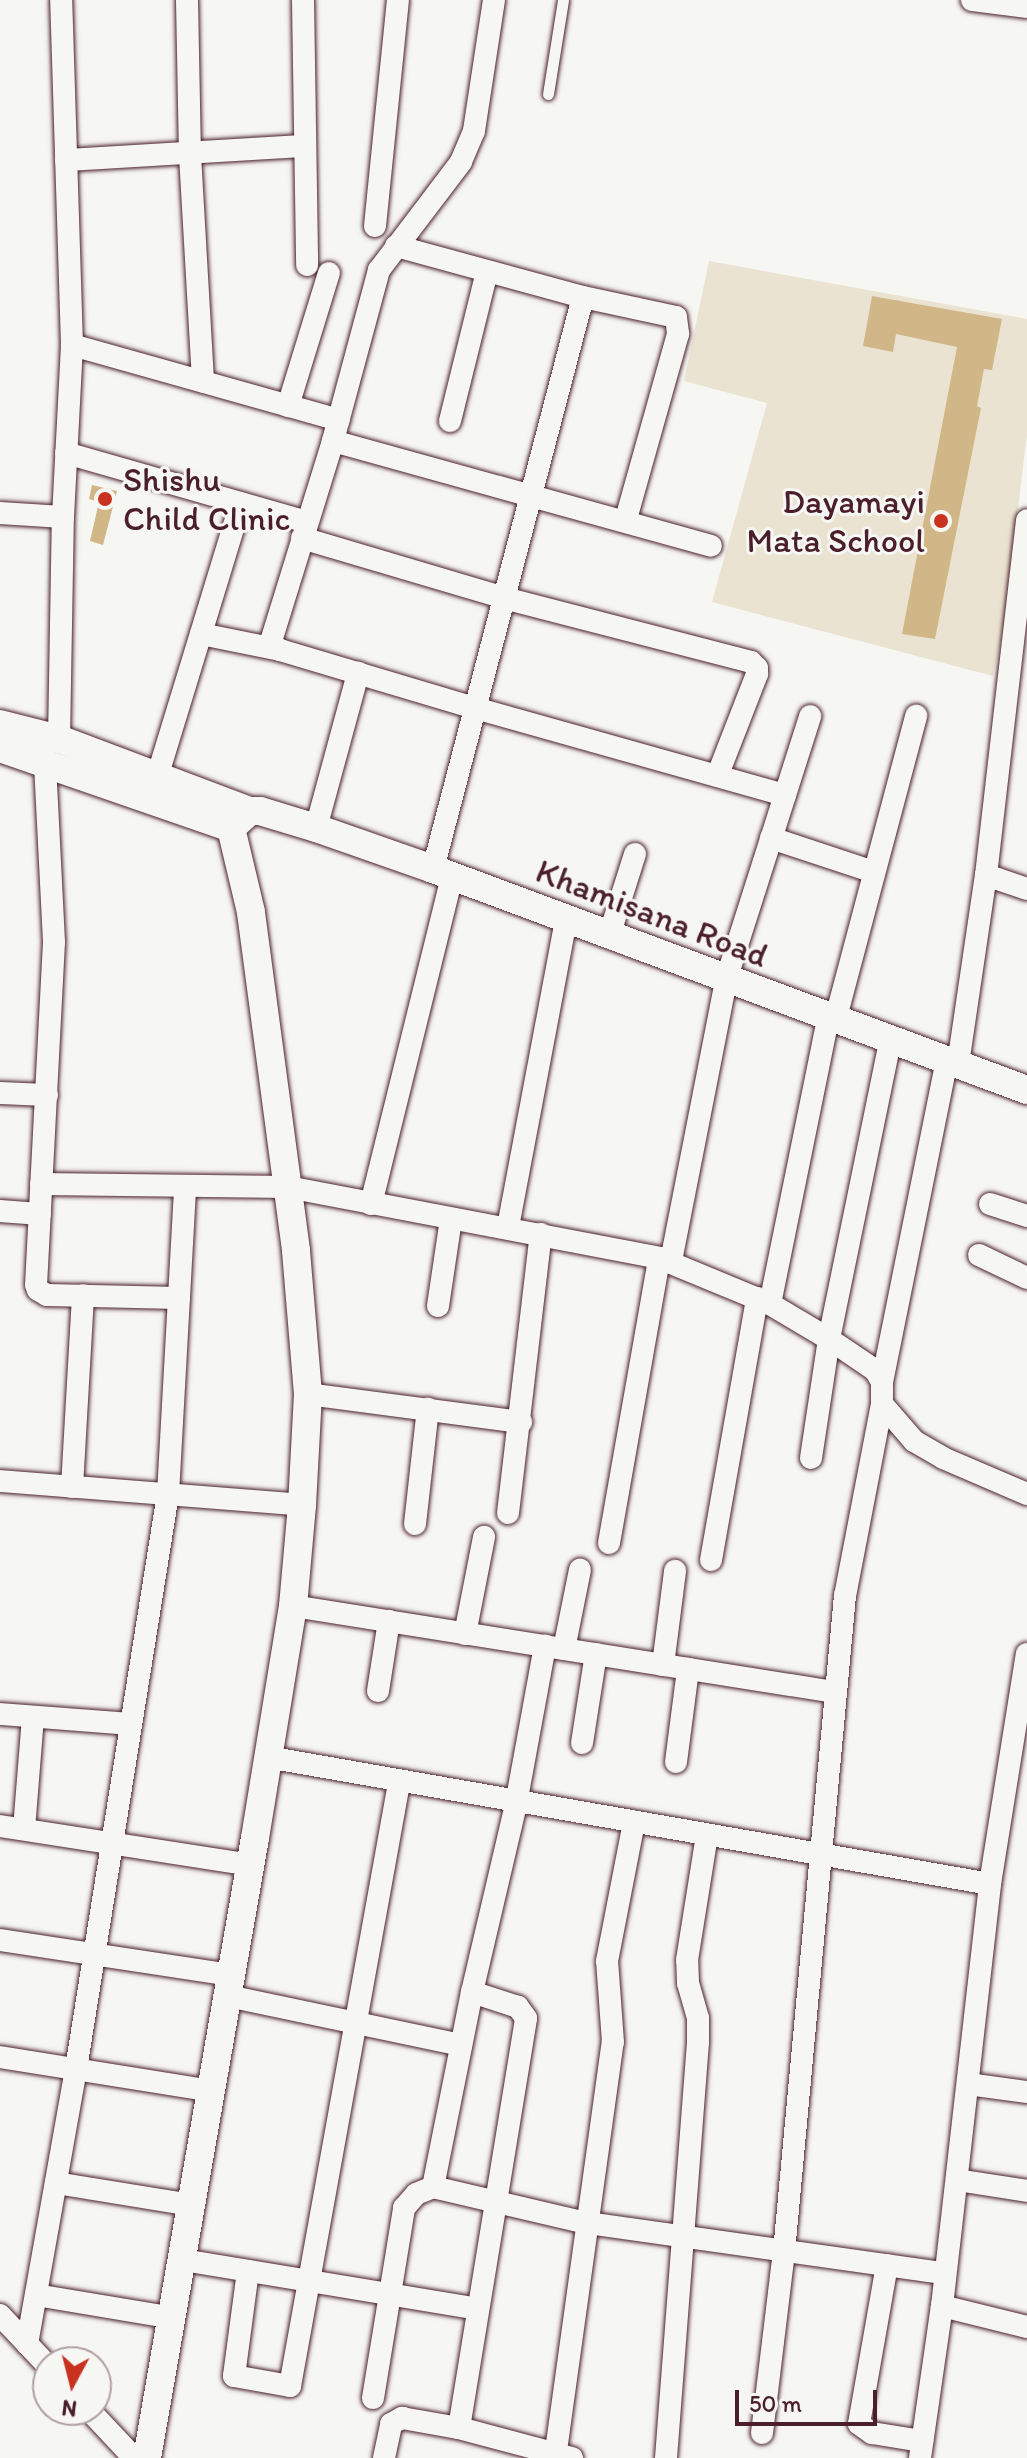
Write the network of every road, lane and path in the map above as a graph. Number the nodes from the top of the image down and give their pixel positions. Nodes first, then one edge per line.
1 (61, 0) edge
2 (187, 0) edge
3 (303, 0) edge
4 (398, 0) edge
5 (494, 0) edge
6 (563, 0) edge
7 (972, 0) edge
8 (1024, 4) edge
9 (548, 94) dead end
10 (304, 146) junction
11 (190, 155) junction
12 (66, 160) junction
13 (375, 226) dead end
14 (396, 246) junction
15 (307, 265) dead end
16 (487, 271) junction
17 (329, 273) dead end
18 (583, 297) junction
19 (72, 345) junction
20 (203, 382) junction
21 (288, 406) junction
22 (450, 421) dead end
23 (336, 430) junction
24 (66, 453) junction
25 (531, 496) junction
26 (241, 503) junction
27 (0, 513) edge
28 (63, 517) junction
29 (1027, 520) edge
30 (625, 522) junction
31 (305, 530) junction
32 (711, 546) dead end
33 (504, 598) junction
34 (201, 634) junction
35 (280, 650) junction
36 (1020, 658) edge
37 (358, 673) junction
38 (475, 708) junction
39 (810, 716) dead end
40 (916, 716) dead end
41 (0, 724) edge
42 (59, 739) junction
43 (0, 748) edge
44 (45, 764) junction
45 (158, 774) junction
46 (718, 774) junction
47 (785, 795) junction
48 (240, 820) junction
49 (316, 828) junction
50 (771, 838) junction
51 (635, 854) dead end
52 (442, 872) junction
53 (874, 872) junction
54 (986, 875) junction
55 (1027, 889) edge
56 (566, 920) junction
57 (609, 936) junction
58 (726, 980) junction
59 (832, 1020) junction
60 (890, 1042) junction
61 (952, 1062) junction
62 (1027, 1090) edge
63 (0, 1093) edge
64 (47, 1095) junction
65 (41, 1184) junction
66 (185, 1186) junction
67 (288, 1187) junction
68 (371, 1204) junction
69 (990, 1204) dead end
70 (0, 1211) edge
71 (40, 1214) junction
72 (1027, 1216) edge
73 (451, 1219) junction
74 (508, 1227) junction
75 (541, 1234) junction
76 (979, 1255) dead end
77 (665, 1260) junction
78 (1027, 1278) edge
79 (83, 1295) junction
80 (179, 1298) junction
81 (764, 1301) junction
82 (438, 1306) dead end
83 (829, 1339) junction
84 (882, 1382) junction
85 (308, 1394) junction
86 (882, 1404) junction
87 (428, 1409) junction
88 (521, 1422) junction
89 (811, 1458) dead end
90 (0, 1481) edge
91 (72, 1487) junction
92 (168, 1494) junction
93 (1027, 1494) edge
94 (302, 1505) junction
95 (508, 1513) dead end
96 (415, 1524) dead end
97 (484, 1537) dead end
98 (609, 1543) dead end
99 (711, 1560) dead end
100 (580, 1570) dead end
101 (675, 1571) dead end
102 (293, 1606) junction
103 (389, 1621) junction
104 (465, 1634) junction
105 (555, 1648) junction
106 (596, 1654) junction
107 (1027, 1654) edge
108 (663, 1665) junction
109 (688, 1669) junction
110 (378, 1691) dead end
111 (834, 1692) junction
112 (0, 1714) edge
113 (33, 1717) junction
114 (1022, 1720) edge
115 (130, 1724) junction
116 (582, 1743) dead end
117 (267, 1757) junction
118 (676, 1762) dead end
119 (399, 1783) junction
120 (516, 1804) junction
121 (634, 1822) junction
122 (0, 1826) edge
123 (24, 1829) junction
124 (707, 1835) junction
125 (113, 1841) junction
126 (822, 1855) junction
127 (251, 1865) junction
128 (990, 1884) junction
129 (0, 1940) edge
130 (95, 1954) junction
131 (230, 1986) junction
132 (472, 1992) junction
133 (353, 2022) junction
134 (461, 2045) junction
135 (0, 2057) edge
136 (76, 2069) junction
137 (968, 2084) junction
138 (212, 2091) junction
139 (1027, 2092) edge
140 (957, 2180) junction
141 (56, 2183) junction
142 (433, 2187) junction
143 (1027, 2191) edge
144 (497, 2199) junction
145 (192, 2205) junction
146 (587, 2223) junction
147 (684, 2236) junction
148 (784, 2252) junction
149 (183, 2260) junction
150 (887, 2265) junction
151 (248, 2271) junction
152 (945, 2273) junction
153 (309, 2281) junction
154 (389, 2294) junction
155 (36, 2295) junction
156 (942, 2306) junction
157 (478, 2309) junction
158 (0, 2315) edge
159 (173, 2318) junction
160 (1027, 2327) edge
161 (27, 2344) junction
162 (32, 2349) edge
163 (373, 2398) dead end
164 (104, 2426) edge
165 (459, 2428) junction
166 (762, 2433) dead end
167 (501, 2450) edge
168 (921, 2450) edge
169 (561, 2457) edge
170 (134, 2458) edge
171 (147, 2458) edge
172 (384, 2458) edge
173 (666, 2458) edge

1 - 12 street
2 - 11 street
3 - 10 street
4 - 13 street
5 - 14 street
6 - 9 lane
7 - 8 street
10 - 11 street
10 - 15 street
11 - 12 street
11 - 20 street
12 - 19 street
14 - 16 street
14 - 23 street
16 - 18 street
16 - 22 street
17 - 21 street
18 - 25 street
18 - 30 street
19 - 20 street
19 - 24 street
20 - 21 street
21 - 23 street
23 - 25 street
23 - 31 street
24 - 26 street
24 - 28 street
25 - 30 street
25 - 33 street
26 - 31 street
26 - 34 street
27 - 28 street
28 - 42 street
29 - 36 street
30 - 32 street
31 - 33 street
31 - 35 street
33 - 38 street
33 - 46 street
34 - 35 street
34 - 45 street
35 - 37 street
36 - 54 street
37 - 38 street
37 - 49 street
38 - 46 street
38 - 52 street
39 - 47 street
40 - 53 street
41 - 42 street
42 - 45 street
43 - 44 street
44 - 48 street
44 - 64 street
45 - 48 street
46 - 47 street
47 - 50 street
48 - 49 street, Khamisana Road
48 - 67 street
49 - 52 street, Khamisana Road
50 - 53 street
50 - 58 street
51 - 57 street
52 - 56 street, Khamisana Road
52 - 68 street
53 - 59 street
54 - 55 street
54 - 61 street
56 - 57 street, Khamisana Road
56 - 74 street
57 - 58 street, Khamisana Road
58 - 59 street, Khamisana Road
58 - 77 street
59 - 60 street, Khamisana Road
59 - 81 street
60 - 61 street, Khamisana Road
60 - 83 street
61 - 62 street, Khamisana Road
61 - 84 street
63 - 64 street
64 - 65 street
65 - 66 street
65 - 71 street
66 - 67 street
66 - 80 street
67 - 68 street
67 - 85 street
68 - 73 street
69 - 72 street
70 - 71 street
71 - 79 street
73 - 74 street
73 - 82 street
74 - 75 street
75 - 77 street
75 - 88 street
76 - 78 street
77 - 81 street
77 - 98 street
79 - 80 street
79 - 91 street
80 - 92 street
81 - 83 street
81 - 99 street
83 - 84 street
83 - 89 street
84 - 86 street
85 - 87 street
85 - 94 street
86 - 93 street
86 - 111 street
87 - 88 street
87 - 96 street
88 - 95 street
90 - 91 street
91 - 92 street
92 - 94 street
92 - 115 street
94 - 102 street
97 - 104 street
100 - 105 street
101 - 108 street
102 - 103 street
102 - 117 street
103 - 104 street
103 - 110 street
104 - 105 street
105 - 106 street
105 - 120 street
106 - 108 street
106 - 116 street
107 - 114 street
108 - 109 street
109 - 111 street
109 - 118 street
111 - 126 street
112 - 113 street
113 - 115 street
113 - 123 street
114 - 128 street
115 - 125 street
117 - 119 street
117 - 127 street
119 - 120 street
119 - 133 street
120 - 121 street
120 - 132 street
121 - 124 street
121 - 146 street
122 - 123 street
123 - 125 street
124 - 126 street
124 - 147 street
125 - 127 street
125 - 130 street
126 - 128 street
126 - 148 street
127 - 131 street
128 - 137 street
129 - 130 street
130 - 131 street
130 - 136 street
131 - 133 street
131 - 138 street
132 - 134 street
132 - 144 street
133 - 134 street
133 - 153 street
134 - 142 street
135 - 136 street
136 - 138 street
136 - 141 street
137 - 139 street
137 - 140 street
138 - 145 street
140 - 143 street
140 - 152 street
141 - 145 street
141 - 155 street
142 - 144 street
142 - 154 street
144 - 146 street
144 - 157 street
145 - 149 street
146 - 147 street
146 - 169 street
147 - 148 street
147 - 173 street
148 - 150 street
148 - 166 street
149 - 151 street
149 - 159 street
150 - 152 street
150 - 168 street
151 - 153 street
151 - 153 street
152 - 156 street
153 - 154 street
154 - 157 street
154 - 163 street
155 - 159 street
155 - 161 street
156 - 160 street
156 - 168 street
157 - 165 street
158 - 161 street
159 - 171 street
161 - 162 street
164 - 170 street
165 - 167 street
165 - 172 street
167 - 169 street

